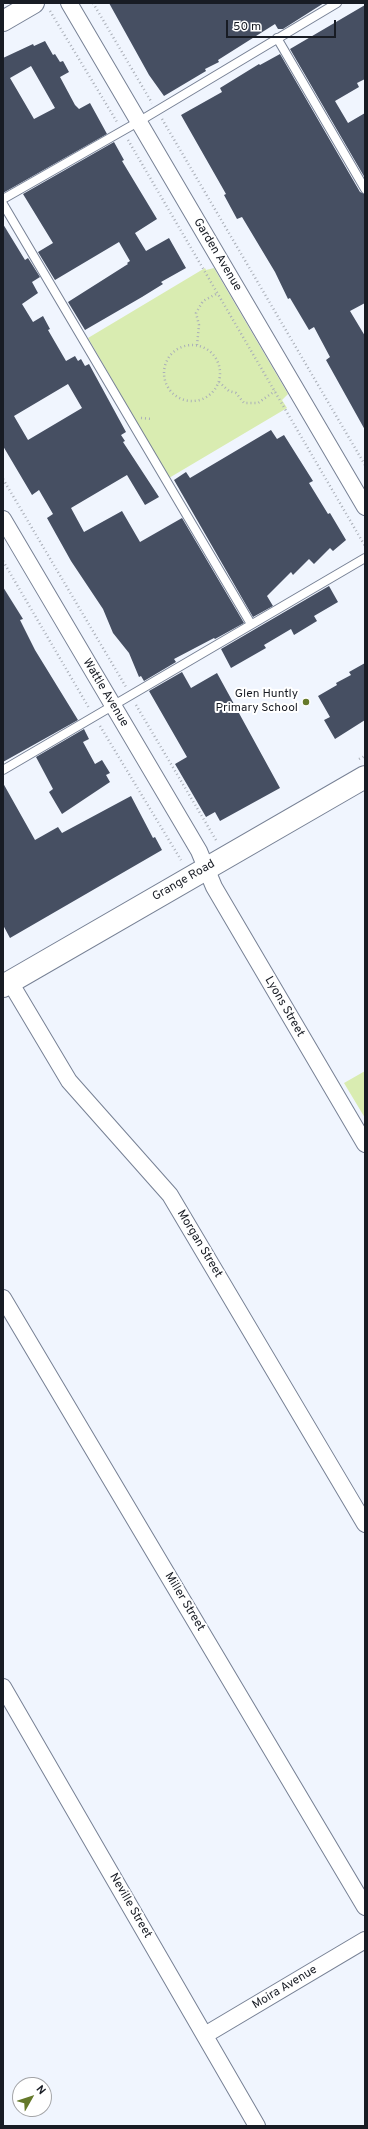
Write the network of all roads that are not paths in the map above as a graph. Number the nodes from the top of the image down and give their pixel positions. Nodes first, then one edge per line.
1 (68, 3) edge
2 (337, 3) edge
3 (42, 7) edge
4 (3, 21) edge
5 (277, 38) junction
6 (138, 122) junction
7 (365, 189) edge
8 (3, 199) edge
9 (3, 204) edge
10 (365, 507) edge
11 (3, 519) edge
12 (365, 558) edge
13 (251, 624) junction
14 (112, 704) junction
15 (3, 770) edge
16 (365, 777) edge
17 (206, 869) junction
18 (6, 984) edge
19 (365, 1144) edge
20 (3, 1298) edge
21 (365, 1524) edge
22 (3, 1687) edge
23 (365, 1907) edge
24 (365, 1940) edge
25 (205, 2035) junction
26 (257, 2126) edge

1 - 6 street, Garden Avenue
2 - 5 lane
3 - 4 street
5 - 6 lane
5 - 7 lane
6 - 8 lane
6 - 10 street, Garden Avenue
9 - 13 lane
11 - 14 street, Wattle Avenue
12 - 13 lane
13 - 14 lane
14 - 15 lane
14 - 17 street, Wattle Avenue
16 - 17 main road, Grange Road
17 - 18 main road, Grange Road
17 - 19 street, Lyons Street
18 - 21 street, Morgan Street
20 - 23 street, Miller Street
22 - 25 street, Neville Street
24 - 25 street, Moira Avenue
25 - 26 street, Neville Street

